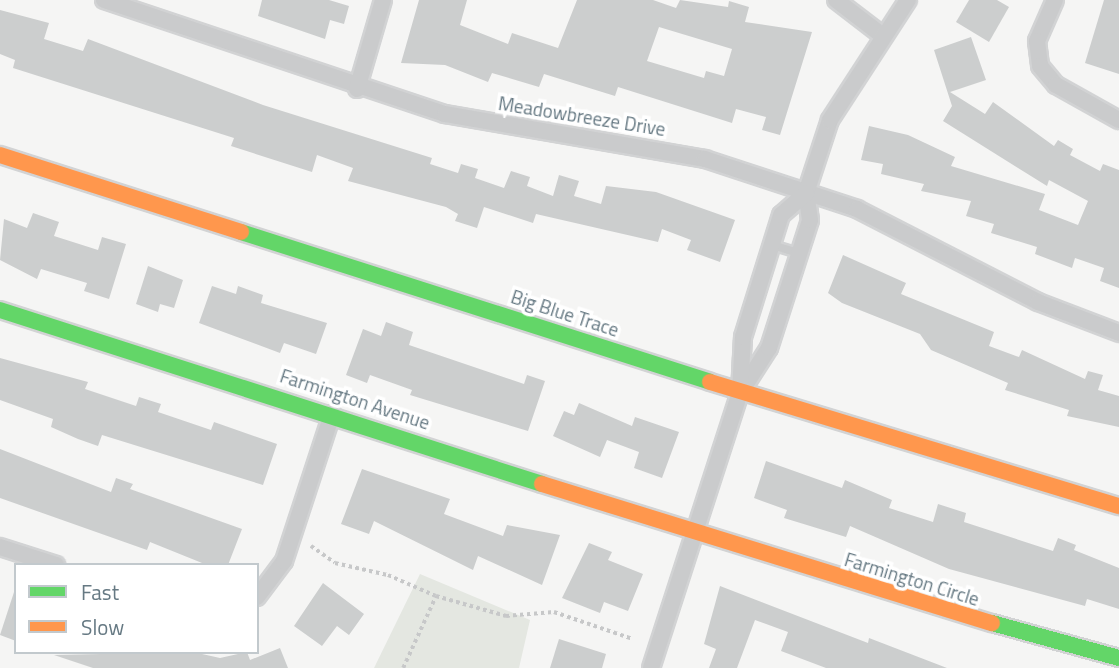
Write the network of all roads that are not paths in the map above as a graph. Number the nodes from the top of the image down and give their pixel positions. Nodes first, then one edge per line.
1 (104, 0) edge
2 (383, 0) edge
3 (836, 0) edge
4 (908, 0) edge
5 (1055, 0) edge
6 (883, 36) junction
7 (357, 89) junction
8 (1119, 120) edge
9 (0, 155) edge
10 (806, 192) junction
11 (772, 246) junction
12 (799, 253) junction
13 (0, 310) edge
14 (1119, 333) edge
15 (740, 392) junction
16 (332, 414) junction
17 (1119, 506) edge
18 (695, 533) junction
19 (0, 547) edge
20 (50, 563) edge
21 (259, 594) edge
22 (1119, 658) edge
23 (651, 668) edge

1 - 7 street, Meadowbreeze Drive
2 - 7 street
3 - 6 street
4 - 6 street
5 - 8 street
6 - 10 street
7 - 10 street, Meadowbreeze Drive
9 - 15 street, Big Blue Trace
10 - 11 street
10 - 12 street
10 - 14 street, Meadowbreeze Drive
11 - 12 lane
11 - 15 street
12 - 15 street
13 - 16 street, Farmington Avenue
15 - 17 street, Big Blue Trace
15 - 18 street
16 - 18 street, Farmington Avenue
16 - 21 street
18 - 22 street, Farmington Circle
18 - 23 street
19 - 20 street

